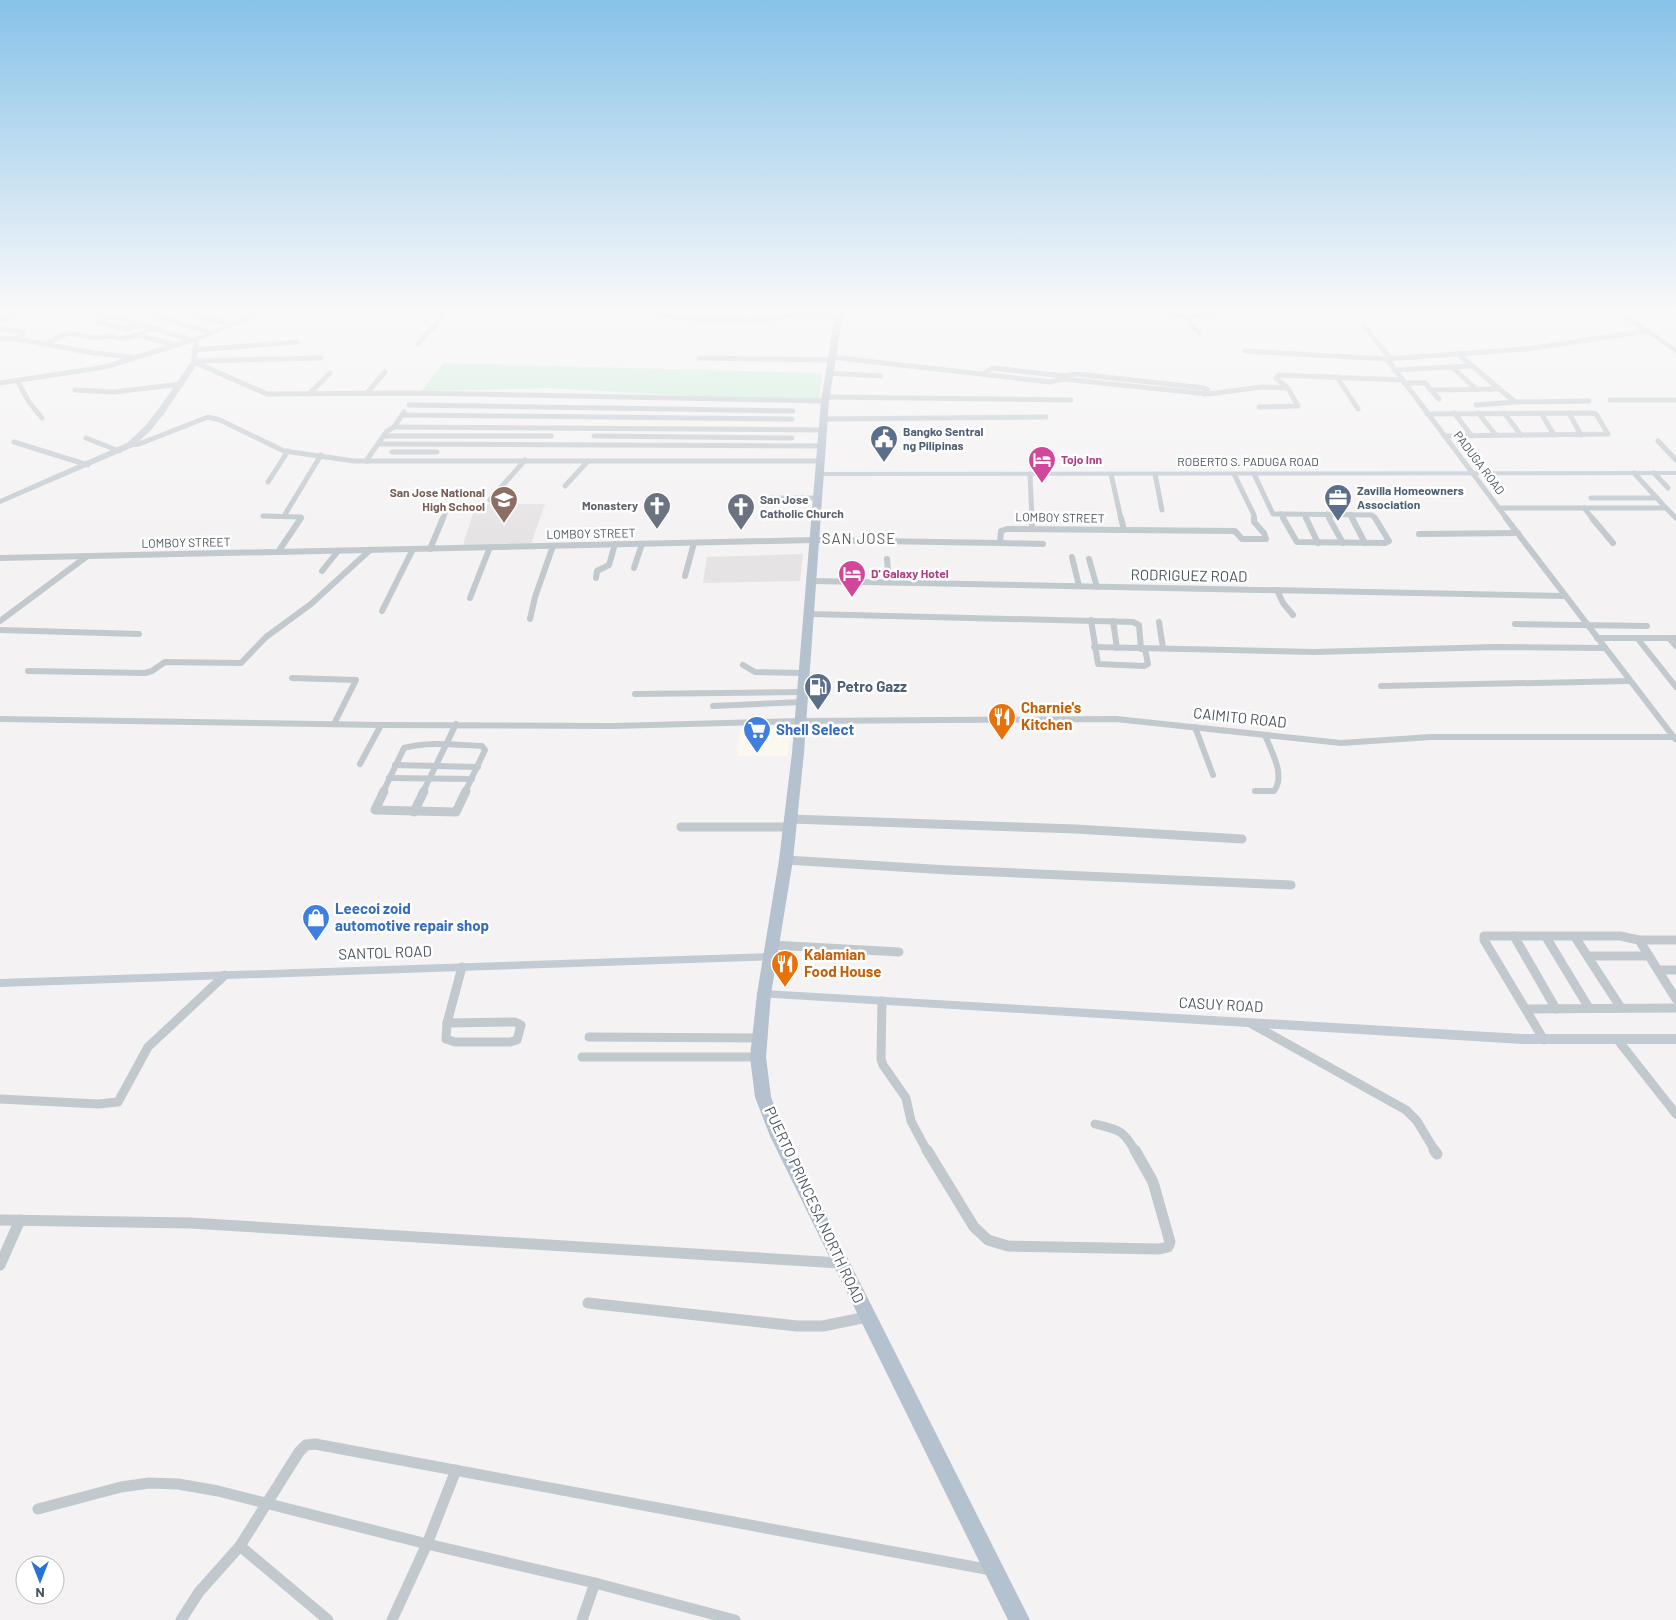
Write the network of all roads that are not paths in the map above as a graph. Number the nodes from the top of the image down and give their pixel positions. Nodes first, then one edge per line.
1 (181, 384) edge
2 (20, 385) edge
3 (176, 385) edge
4 (244, 385) edge
5 (318, 385) edge
6 (375, 385) edge
7 (827, 385) edge
8 (1173, 385) edge
9 (1284, 385) edge
10 (1342, 385) edge
11 (1406, 385) edge
12 (1425, 385) edge
13 (1471, 385) edge
14 (1492, 385) edge
15 (1288, 388) junction
16 (1476, 389) junction
17 (1497, 389) junction
18 (75, 390) dead end
19 (1432, 390) junction
20 (367, 393) junction
21 (309, 394) junction
22 (416, 394) junction
23 (501, 395) junction
24 (587, 397) junction
25 (622, 398) junction
26 (708, 399) junction
27 (825, 399) junction
28 (1439, 399) dead end
29 (794, 400) junction
30 (1071, 400) dead end
31 (1610, 400) dead end
32 (1676, 400) edge
33 (1589, 401) dead end
34 (1515, 402) junction
35 (409, 405) junction
36 (1476, 405) dead end
37 (495, 406) junction
38 (1259, 407) dead end
39 (582, 408) junction
40 (618, 408) junction
41 (705, 409) junction
42 (1358, 409) dead end
43 (793, 410) junction
44 (1504, 413) junction
45 (1541, 413) junction
46 (1568, 413) junction
47 (1427, 414) junction
48 (1454, 414) junction
49 (1478, 414) junction
50 (402, 415) junction
51 (490, 416) junction
52 (579, 417) junction
53 (596, 417) junction
54 (1046, 417) dead end
55 (42, 418) dead end
56 (614, 418) junction
57 (703, 418) junction
58 (792, 419) junction
59 (824, 424) junction
60 (394, 427) junction
61 (449, 427) junction
62 (484, 427) junction
63 (554, 428) junction
64 (595, 428) junction
65 (701, 429) junction
66 (792, 429) junction
67 (1496, 435) junction
68 (1521, 435) junction
69 (1554, 435) junction
70 (1581, 435) junction
71 (384, 436) junction
72 (445, 436) junction
73 (551, 436) junction
74 (594, 436) junction
75 (1444, 436) junction
76 (1472, 436) junction
77 (700, 437) junction
78 (86, 438) dead end
79 (792, 438) junction
80 (1658, 441) dead end
81 (14, 442) dead end
82 (378, 444) junction
83 (397, 444) junction
84 (441, 444) junction
85 (548, 444) junction
86 (130, 445) junction
87 (591, 445) junction
88 (698, 445) junction
89 (792, 446) junction
90 (119, 451) junction
91 (288, 451) junction
92 (392, 452) junction
93 (437, 452) junction
94 (321, 455) junction
95 (525, 460) junction
96 (821, 460) junction
97 (1676, 460) edge
98 (366, 461) junction
99 (387, 461) junction
100 (432, 461) junction
101 (588, 461) junction
102 (88, 465) junction
103 (1474, 473) junction
104 (1634, 473) junction
105 (1654, 473) junction
106 (1676, 473) edge
107 (1030, 474) junction
108 (1111, 474) junction
109 (1154, 474) junction
110 (1234, 474) junction
111 (1254, 474) junction
112 (268, 482) dead end
113 (565, 486) dead end
114 (1668, 488) dead end
115 (769, 498) dead end
116 (818, 498) junction
117 (1590, 498) dead end
118 (1657, 498) junction
119 (490, 500) dead end
120 (0, 502) edge
121 (1499, 508) junction
122 (1584, 508) junction
123 (1666, 508) junction
124 (1162, 510) dead end
125 (446, 511) dead end
126 (1281, 514) junction
127 (1328, 514) junction
128 (1350, 514) junction
129 (1304, 515) junction
130 (263, 516) dead end
131 (284, 516) junction
132 (1676, 518) edge
133 (1032, 529) junction
134 (1124, 530) junction
135 (1518, 533) junction
136 (1419, 534) dead end
137 (813, 540) junction
138 (694, 543) junction
139 (1000, 543) junction
140 (1318, 543) junction
141 (1342, 543) junction
142 (1365, 543) junction
143 (1613, 543) dead end
144 (616, 544) junction
145 (642, 544) junction
146 (1043, 544) dead end
147 (553, 546) junction
148 (490, 547) junction
149 (413, 549) junction
150 (430, 549) junction
151 (370, 550) junction
152 (338, 551) junction
153 (278, 552) junction
154 (86, 557) junction
155 (0, 558) edge
156 (1072, 558) dead end
157 (1089, 558) dead end
158 (887, 559) dead end
159 (634, 568) dead end
160 (322, 571) dead end
161 (686, 576) dead end
162 (596, 578) dead end
163 (812, 581) junction
164 (889, 582) junction
165 (1079, 586) junction
166 (1097, 586) junction
167 (1277, 590) junction
168 (1565, 596) junction
169 (470, 598) dead end
170 (382, 612) dead end
171 (810, 614) junction
172 (1293, 614) dead end
173 (530, 619) dead end
174 (1091, 620) junction
175 (0, 621) edge
176 (1113, 621) junction
177 (1159, 622) dead end
178 (1515, 624) dead end
179 (1586, 624) junction
180 (1647, 626) dead end
181 (0, 630) edge
182 (139, 634) dead end
183 (1597, 638) junction
184 (1638, 638) junction
185 (1673, 638) edge
186 (1094, 646) junction
187 (1676, 646) edge
188 (1116, 648) junction
189 (1163, 648) junction
190 (1604, 648) junction
191 (1143, 649) junction
192 (743, 665) dead end
193 (28, 670) dead end
194 (805, 672) junction
195 (292, 678) dead end
196 (1630, 682) junction
197 (1381, 686) dead end
198 (1676, 687) edge
199 (635, 694) dead end
200 (803, 697) junction
201 (713, 706) dead end
202 (0, 719) edge
203 (801, 721) junction
204 (334, 724) junction
205 (456, 724) junction
206 (381, 725) junction
207 (1195, 727) junction
208 (1264, 735) junction
209 (1675, 739) edge
210 (447, 744) junction
211 (360, 764) dead end
212 (395, 765) junction
213 (437, 766) junction
214 (478, 766) junction
215 (1213, 775) dead end
216 (388, 778) junction
217 (430, 778) junction
218 (472, 779) junction
219 (1255, 791) dead end
220 (414, 812) junction
221 (791, 823) junction
222 (681, 827) dead end
223 (1242, 839) dead end
224 (786, 860) junction
225 (1291, 885) dead end
226 (1514, 936) junction
227 (1575, 936) junction
228 (1546, 937) junction
229 (1639, 940) junction
230 (1676, 940) edge
231 (772, 951) junction
232 (899, 952) dead end
233 (1588, 956) junction
234 (1649, 956) junction
235 (462, 967) junction
236 (1658, 970) junction
237 (1676, 970) edge
238 (225, 975) junction
239 (0, 983) edge
240 (764, 994) junction
241 (1676, 999) edge
242 (882, 1001) junction
243 (1589, 1008) junction
244 (1621, 1008) junction
245 (1676, 1008) edge
246 (1527, 1009) junction
247 (1556, 1009) junction
248 (447, 1023) junction
249 (1250, 1023) junction
250 (589, 1036) dead end
251 (760, 1038) junction
252 (1617, 1039) junction
253 (1676, 1039) edge
254 (1544, 1040) junction
255 (582, 1057) dead end
256 (758, 1057) junction
257 (0, 1099) edge
258 (1676, 1114) edge
259 (1095, 1124) dead end
260 (1436, 1154) dead end
261 (0, 1220) edge
262 (20, 1220) junction
263 (840, 1263) junction
264 (0, 1265) edge
265 (588, 1303) dead end
266 (867, 1317) junction
267 (456, 1470) junction
268 (267, 1504) junction
269 (38, 1509) dead end
270 (427, 1544) junction
271 (240, 1546) junction
272 (994, 1571) junction
273 (595, 1583) junction
274 (710, 1617) edge
275 (181, 1620) edge
276 (328, 1620) edge
277 (392, 1620) edge
278 (582, 1620) edge
279 (735, 1620) edge
280 (1019, 1620) edge

1 - 86 street
2 - 55 street
3 - 18 street
4 - 21 street
5 - 21 street
6 - 20 street
7 - 27 main road, PUERTO PRINCESA NORTH ROAD
8 - 15 street
9 - 15 street
10 - 42 street
11 - 47 street, PADUGA ROAD
12 - 19 street
13 - 16 street
14 - 17 street
15 - 38 street
16 - 17 street
16 - 19 street
17 - 34 street
19 - 28 street
20 - 21 street
20 - 22 street
22 - 23 street
22 - 35 street
23 - 24 street
23 - 37 street
24 - 25 street
24 - 39 street
25 - 26 street
25 - 40 street
26 - 29 street
26 - 41 street
27 - 29 street
27 - 30 street
27 - 59 main road, PUERTO PRINCESA NORTH ROAD
29 - 43 street
31 - 32 street
33 - 34 street
34 - 36 street
35 - 37 street
35 - 50 street
37 - 39 street
37 - 51 street
39 - 40 street
39 - 52 street
40 - 41 street
40 - 56 street
41 - 43 street
41 - 57 street
43 - 58 street
44 - 45 street
44 - 49 street
44 - 68 street
45 - 46 street
45 - 69 street
46 - 70 street
46 - 70 street
47 - 48 street
47 - 75 street, PADUGA ROAD
48 - 49 street
48 - 76 street
49 - 67 street
50 - 51 street
50 - 60 street
51 - 52 street
51 - 62 street
52 - 53 street
53 - 56 street
53 - 64 street
54 - 59 street
56 - 57 street
57 - 58 street
57 - 65 street
58 - 66 street
59 - 66 street
59 - 96 main road, PUERTO PRINCESA NORTH ROAD
60 - 61 street
60 - 71 street
61 - 62 street
61 - 72 street
62 - 63 street
63 - 64 street
63 - 73 street
64 - 65 street
64 - 74 street
65 - 66 street
65 - 77 street
66 - 79 street
67 - 68 street
67 - 76 street
68 - 69 street
69 - 70 street
71 - 72 street
71 - 82 street
72 - 73 street
72 - 84 street
73 - 85 street
74 - 77 street
74 - 87 street
75 - 76 street
75 - 103 street, PADUGA ROAD
77 - 79 street
77 - 88 street
78 - 90 street
79 - 89 street
80 - 97 street
81 - 102 street
82 - 83 street
82 - 98 street
83 - 84 street
83 - 92 street
84 - 85 street
84 - 93 street
85 - 87 street
86 - 90 street
86 - 91 street
87 - 88 street
88 - 89 street
89 - 96 street
90 - 102 street
91 - 94 street
91 - 112 street
92 - 93 street
92 - 99 street
93 - 100 street
94 - 98 street
94 - 131 street
95 - 100 street
95 - 101 street
95 - 119 street
96 - 101 street
96 - 107 street, ROBERTO S. PADUGA ROAD
96 - 116 main road, PUERTO PRINCESA NORTH ROAD
98 - 99 street
99 - 100 street
101 - 113 street
102 - 120 street
103 - 104 street, ROBERTO S. PADUGA ROAD
103 - 111 street, ROBERTO S. PADUGA ROAD
103 - 121 street, PADUGA ROAD
104 - 105 street, ROBERTO S. PADUGA ROAD
104 - 118 street
105 - 106 street, ROBERTO S. PADUGA ROAD
105 - 114 street
107 - 108 street, ROBERTO S. PADUGA ROAD
107 - 133 street
108 - 109 street, ROBERTO S. PADUGA ROAD
108 - 134 street
109 - 110 street, ROBERTO S. PADUGA ROAD
109 - 124 street
110 - 111 street, ROBERTO S. PADUGA ROAD
110 - 134 street, LOMBOY STREET
111 - 126 street
115 - 116 street
116 - 137 main road, PUERTO PRINCESA NORTH ROAD
117 - 118 street
118 - 123 street
121 - 122 street
121 - 135 street, PADUGA ROAD
122 - 123 street
122 - 143 street
123 - 132 street
125 - 150 street
126 - 129 street
126 - 140 street
127 - 128 street
127 - 129 street
127 - 141 street
128 - 142 street
128 - 142 street
129 - 140 street
130 - 131 street
131 - 153 street
133 - 134 street, LOMBOY STREET
133 - 139 street, LOMBOY STREET
135 - 136 street
135 - 168 street, PADUGA ROAD
137 - 138 street, LOMBOY STREET
137 - 139 street, LOMBOY STREET
137 - 163 main road, PUERTO PRINCESA NORTH ROAD
138 - 145 street, LOMBOY STREET
138 - 161 street
139 - 146 street
140 - 141 street
141 - 142 street
144 - 145 street, LOMBOY STREET
144 - 147 street, LOMBOY STREET
144 - 162 street
145 - 159 street
147 - 148 street, LOMBOY STREET
147 - 173 street
148 - 150 street, LOMBOY STREET
148 - 169 street
149 - 150 street, LOMBOY STREET
149 - 151 street, LOMBOY STREET
149 - 170 street
151 - 152 street, LOMBOY STREET
151 - 193 street
152 - 153 street, LOMBOY STREET
152 - 160 street
153 - 154 street, LOMBOY STREET
154 - 155 street, LOMBOY STREET
154 - 175 street
156 - 165 street
157 - 166 street
158 - 164 street
163 - 164 street, RODRIGUEZ ROAD
163 - 171 main road, PUERTO PRINCESA NORTH ROAD
164 - 165 street, RODRIGUEZ ROAD
165 - 166 street, RODRIGUEZ ROAD
166 - 167 street, RODRIGUEZ ROAD
167 - 168 street, RODRIGUEZ ROAD
167 - 172 street
168 - 179 street, PADUGA ROAD
171 - 174 street
171 - 194 main road, PUERTO PRINCESA NORTH ROAD
174 - 176 street
174 - 186 street
176 - 188 street
176 - 191 street
177 - 189 street
178 - 179 street
179 - 180 street
179 - 183 street, PADUGA ROAD
181 - 182 street
183 - 184 street
183 - 190 street, PADUGA ROAD
184 - 185 street
184 - 198 street
185 - 187 street
186 - 188 street
186 - 191 street
188 - 191 street
189 - 190 street
189 - 191 street
190 - 196 street, PADUGA ROAD
192 - 194 street
194 - 200 main road, PUERTO PRINCESA NORTH ROAD
195 - 204 street
196 - 197 street
196 - 209 street, PADUGA ROAD
199 - 200 street
200 - 201 street
200 - 203 main road, PUERTO PRINCESA NORTH ROAD
202 - 204 street, CAIMITO ROAD
203 - 205 street, CAIMITO ROAD
203 - 207 street, CAIMITO ROAD
203 - 221 main road, PUERTO PRINCESA NORTH ROAD
204 - 206 street, CAIMITO ROAD
205 - 206 street, CAIMITO ROAD
205 - 210 street
206 - 211 street
207 - 208 street, CAIMITO ROAD
207 - 215 street
208 - 209 street, CAIMITO ROAD
208 - 219 street
210 - 212 street
210 - 213 street
210 - 214 street
212 - 213 street
212 - 216 street
213 - 214 street
213 - 217 street
214 - 218 street
216 - 217 street
216 - 220 street
217 - 218 street
217 - 220 street
218 - 220 street
221 - 222 street
221 - 223 street
221 - 224 main road, PUERTO PRINCESA NORTH ROAD
224 - 225 street
224 - 231 main road, PUERTO PRINCESA NORTH ROAD
226 - 228 street
226 - 246 street
226 - 247 street
227 - 228 street
227 - 229 street
227 - 233 street
228 - 243 street
229 - 230 street
229 - 234 street
231 - 232 street
231 - 235 street, SANTOL ROAD
231 - 240 main road, PUERTO PRINCESA NORTH ROAD
233 - 234 street
233 - 244 street
234 - 236 street
235 - 238 street, SANTOL ROAD
235 - 248 street
236 - 237 street
236 - 241 street
238 - 239 street, SANTOL ROAD
238 - 257 street
240 - 242 street, CASUY ROAD
240 - 251 main road, PUERTO PRINCESA NORTH ROAD
242 - 249 street, CASUY ROAD
242 - 259 street
243 - 244 street
243 - 247 street
244 - 245 street
246 - 247 street
246 - 254 street
248 - 248 street
249 - 254 street, CASUY ROAD
249 - 260 street
250 - 251 street
251 - 256 main road, PUERTO PRINCESA NORTH ROAD
252 - 253 street, CASUY ROAD
252 - 254 street, CASUY ROAD
252 - 258 street
255 - 256 street
256 - 263 main road, PUERTO PRINCESA NORTH ROAD
261 - 262 street
262 - 263 street
262 - 264 street
263 - 266 main road, PUERTO PRINCESA NORTH ROAD
265 - 266 street
266 - 272 main road, PUERTO PRINCESA NORTH ROAD
267 - 268 street
267 - 270 street
267 - 272 street
268 - 269 street
268 - 270 street
268 - 271 street
270 - 273 street
270 - 277 street
271 - 275 street
271 - 276 street
272 - 280 main road, PUERTO PRINCESA NORTH ROAD
273 - 274 street
273 - 278 street
274 - 279 street

